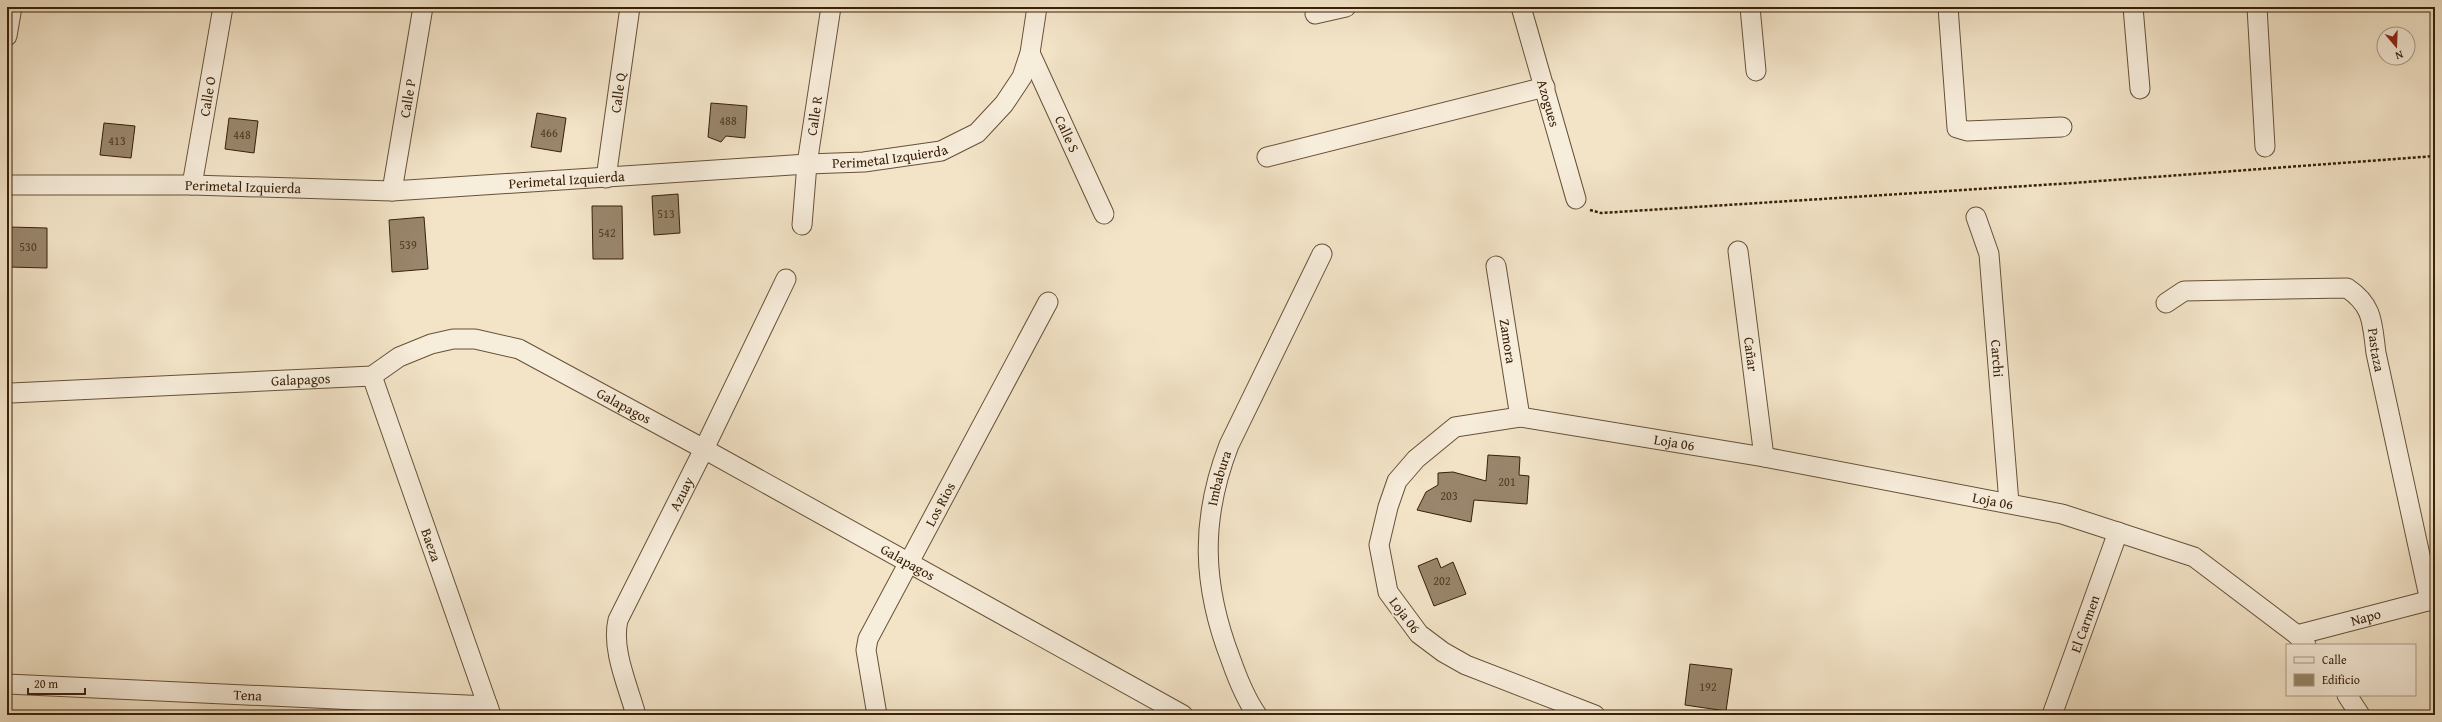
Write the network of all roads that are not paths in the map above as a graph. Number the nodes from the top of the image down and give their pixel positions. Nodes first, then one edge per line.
1 (12, 7) edge
2 (223, 7) edge
3 (423, 7) edge
4 (630, 7) edge
5 (831, 7) edge
6 (1037, 7) edge
7 (1346, 7) edge
8 (1521, 7) edge
9 (1750, 7) edge
10 (1948, 7) edge
11 (2133, 7) edge
12 (2257, 7) edge
13 (1315, 14) dead end
14 (7, 36) edge
15 (1030, 53) junction
16 (1756, 71) dead end
17 (1545, 86) junction
18 (2140, 89) dead end
19 (2062, 127) dead end
20 (2265, 147) dead end
21 (1267, 157) dead end
22 (807, 164) junction
23 (606, 178) junction
24 (7, 185) edge
25 (192, 185) junction
26 (392, 191) junction
27 (1576, 199) road end
28 (1104, 214) dead end
29 (1976, 217) dead end
30 (802, 225) dead end
31 (1738, 251) dead end
32 (1322, 254) dead end
33 (1496, 266) dead end
34 (786, 279) dead end
35 (1048, 302) dead end
36 (2166, 303) dead end
37 (372, 376) junction
38 (11, 393) dead end
39 (1520, 417) junction
40 (704, 449) junction
41 (1764, 457) junction
42 (2009, 503) junction
43 (2118, 532) junction
44 (907, 562) junction
45 (2433, 600) edge
46 (2301, 640) edge
47 (7, 684) edge
48 (2348, 696) edge
49 (490, 711) edge
50 (636, 715) edge
51 (877, 715) edge
52 (1183, 715) edge
53 (1257, 715) edge
54 (1595, 715) edge
55 (2052, 715) edge
56 (2360, 715) edge

1 - 14 street
2 - 25 street, Calle O
3 - 26 street, Calle P
4 - 23 street, Calle Q
5 - 22 street, Calle R
6 - 15 street, Perimetal Izquierda
7 - 13 street
8 - 17 street, Azogues
9 - 16 street
10 - 19 street
11 - 18 street
12 - 20 street
15 - 22 street, Perimetal Izquierda
15 - 28 street, Calle S
17 - 21 street
17 - 27 street, Azogues
22 - 23 street, Perimetal Izquierda
22 - 30 street, Calle R
23 - 26 street, Perimetal Izquierda
24 - 25 street, Perimetal Izquierda
25 - 26 street, Perimetal Izquierda
29 - 42 street, Carchi
31 - 41 street, Cañar
32 - 53 street, Imbabura
33 - 39 street, Zamora
34 - 40 street, Azuay
35 - 44 street, Los Rios
36 - 45 street, Pastaza
37 - 38 street, Galapagos
37 - 40 street, Galapagos
37 - 49 street, Baeza
39 - 41 street, Loja 06
39 - 54 street, Loja 06
40 - 44 street, Galapagos
40 - 50 street, Azuay
41 - 42 street, Loja 06
42 - 43 street, Loja 06
43 - 46 street, Loja 06
43 - 55 street, El Carmen
44 - 51 street, Los Rios
44 - 52 street, Galapagos
45 - 46 street, Napo
47 - 49 street, Tena
48 - 56 street

